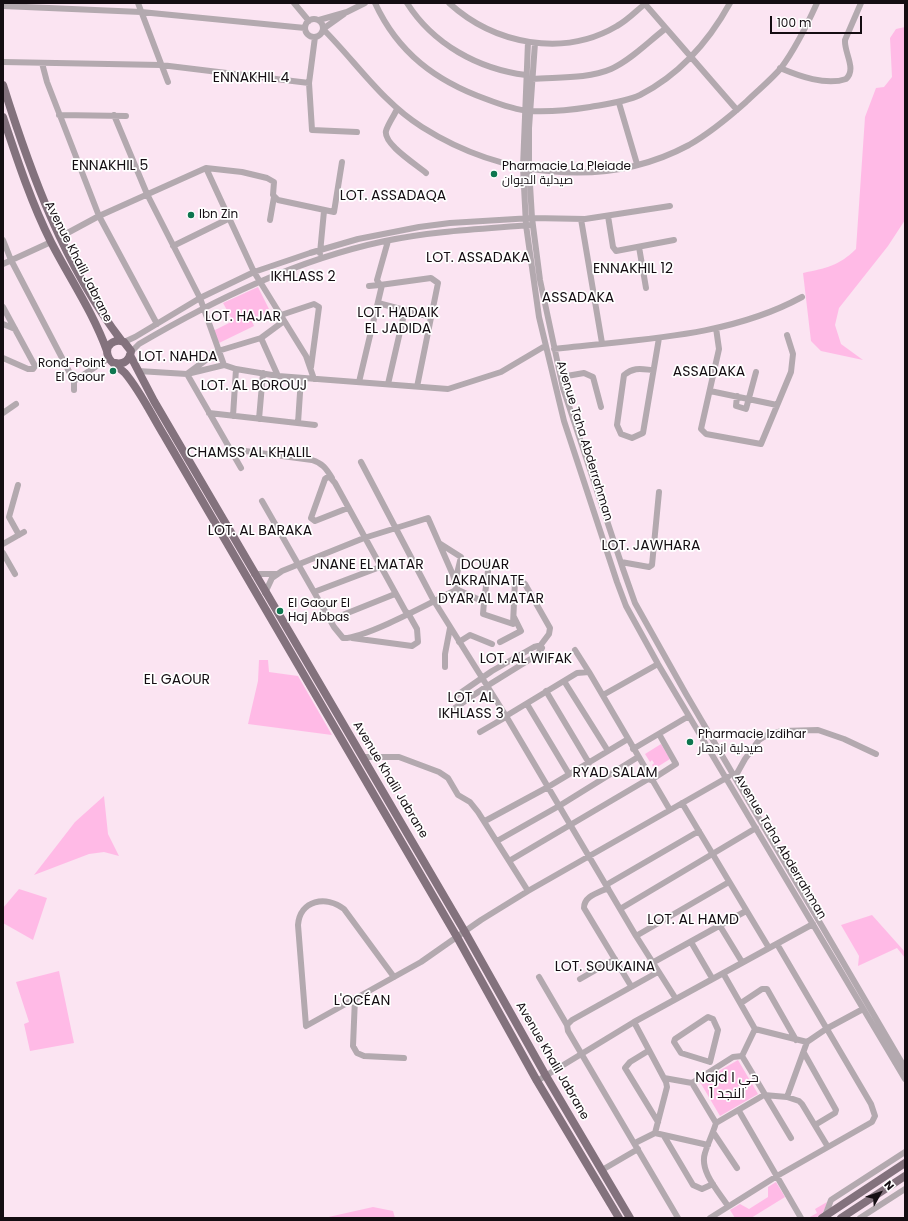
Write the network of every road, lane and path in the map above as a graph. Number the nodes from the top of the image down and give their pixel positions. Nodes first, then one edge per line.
1 (138, 3) edge
2 (294, 3) edge
3 (365, 3) edge
4 (375, 3) edge
5 (407, 3) edge
6 (449, 3) edge
7 (645, 3) edge
8 (730, 3) edge
9 (817, 3) edge
10 (861, 3) edge
11 (3, 6) edge
12 (141, 12) junction
13 (347, 12) junction
14 (319, 20) junction
15 (309, 21) junction
16 (305, 28) junction
17 (323, 29) junction
18 (666, 29) junction
19 (315, 37) junction
20 (531, 43) junction
21 (691, 58) junction
22 (3, 62) edge
23 (42, 63) junction
24 (161, 65) junction
25 (780, 68) junction
26 (526, 75) junction
27 (532, 79) junction
28 (168, 82) dead end
29 (309, 83) junction
30 (3, 85) edge
31 (619, 102) junction
32 (397, 109) junction
33 (527, 110) junction
34 (737, 110) junction
35 (59, 115) junction
36 (114, 115) junction
37 (126, 116) dead end
38 (3, 117) edge
39 (356, 132) dead end
40 (342, 162) dead end
41 (637, 164) junction
42 (206, 168) junction
43 (526, 168) junction
44 (426, 172) dead end
45 (147, 194) junction
46 (274, 197) junction
47 (670, 206) dead end
48 (324, 211) junction
49 (100, 216) junction
50 (608, 216) junction
51 (228, 219) junction
52 (581, 219) junction
53 (270, 220) dead end
54 (533, 221) junction
55 (526, 222) junction
56 (60, 237) junction
57 (3, 240) edge
58 (674, 240) dead end
59 (388, 241) junction
60 (51, 242) junction
61 (173, 246) junction
62 (639, 247) junction
63 (320, 250) junction
64 (320, 259) junction
65 (11, 260) junction
66 (3, 264) edge
67 (254, 272) junction
68 (259, 281) junction
69 (381, 285) junction
70 (369, 286) dead end
71 (646, 288) dead end
72 (802, 297) dead end
73 (200, 298) junction
74 (378, 303) junction
75 (3, 307) edge
76 (203, 308) junction
77 (405, 310) junction
78 (431, 317) junction
79 (282, 318) junction
80 (3, 324) edge
81 (157, 324) junction
82 (716, 328) junction
83 (15, 329) junction
84 (551, 330) junction
85 (542, 332) junction
86 (787, 335) dead end
87 (261, 338) junction
88 (659, 338) junction
89 (123, 341) junction
90 (602, 343) junction
91 (545, 346) junction
92 (554, 349) junction
93 (218, 351) junction
94 (130, 354) junction
95 (110, 357) junction
96 (3, 358) edge
97 (224, 365) junction
98 (311, 366) junction
99 (236, 369) junction
100 (652, 370) junction
101 (138, 371) junction
102 (756, 372) dead end
103 (187, 374) junction
104 (263, 374) junction
105 (278, 376) junction
106 (561, 377) junction
107 (301, 378) junction
108 (314, 379) junction
109 (74, 381) junction
110 (359, 382) junction
111 (388, 384) junction
112 (417, 387) junction
113 (74, 390) dead end
114 (710, 391) junction
115 (737, 396) junction
116 (749, 398) junction
117 (16, 404) dead end
118 (777, 405) junction
119 (601, 407) dead end
120 (3, 413) edge
121 (209, 413) junction
122 (233, 416) junction
123 (259, 419) junction
124 (298, 423) junction
125 (315, 426) dead end
126 (230, 449) junction
127 (361, 462) dead end
128 (242, 468) dead end
129 (333, 479) junction
130 (18, 484) dead end
131 (659, 492) dead end
132 (262, 501) dead end
133 (348, 508) junction
134 (396, 526) junction
135 (364, 538) junction
136 (439, 543) junction
137 (3, 544) edge
138 (3, 553) edge
139 (620, 562) junction
140 (489, 563) dead end
141 (299, 564) junction
142 (380, 567) junction
143 (15, 574) dead end
144 (254, 574) junction
145 (277, 574) junction
146 (455, 582) junction
147 (456, 589) junction
148 (314, 592) junction
149 (265, 593) junction
150 (395, 594) junction
151 (434, 601) junction
152 (484, 602) junction
153 (407, 614) junction
154 (513, 616) junction
155 (330, 620) junction
156 (450, 628) junction
157 (348, 638) junction
158 (459, 642) junction
159 (500, 642) dead end
160 (492, 644) dead end
161 (540, 646) junction
162 (575, 650) dead end
163 (658, 664) junction
164 (445, 667) dead end
165 (589, 672) junction
166 (482, 678) junction
167 (564, 681) junction
168 (487, 686) junction
169 (546, 691) junction
170 (603, 694) junction
171 (456, 696) dead end
172 (527, 704) junction
173 (452, 710) dead end
174 (506, 716) junction
175 (689, 716) junction
176 (480, 732) dead end
177 (659, 734) junction
178 (628, 739) junction
179 (634, 749) junction
180 (608, 751) junction
181 (350, 753) junction
182 (360, 753) junction
183 (876, 754) dead end
184 (638, 757) junction
185 (589, 763) junction
186 (569, 774) junction
187 (734, 776) junction
188 (726, 778) junction
189 (651, 779) junction
190 (548, 787) junction
191 (682, 803) junction
192 (559, 806) junction
193 (670, 810) junction
194 (484, 821) junction
195 (571, 825) junction
196 (756, 828) junction
197 (699, 831) junction
198 (497, 841) junction
199 (713, 854) junction
200 (589, 857) junction
201 (509, 861) junction
202 (729, 882) junction
203 (607, 886) junction
204 (528, 891) junction
205 (620, 909) junction
206 (746, 911) junction
207 (813, 924) junction
208 (720, 926) junction
209 (465, 932) junction
210 (636, 936) junction
211 (457, 937) junction
212 (691, 942) junction
213 (776, 944) junction
214 (769, 948) junction
215 (615, 959) junction
216 (742, 962) junction
217 (652, 963) junction
218 (658, 972) junction
219 (723, 973) junction
220 (394, 977) junction
221 (539, 977) dead end
222 (712, 978) junction
223 (580, 979) dead end
224 (631, 986) junction
225 (354, 998) junction
226 (676, 999) junction
227 (741, 1003) junction
228 (862, 1009) junction
229 (634, 1022) junction
230 (567, 1025) junction
231 (755, 1029) junction
232 (826, 1029) junction
233 (796, 1040) junction
234 (807, 1042) junction
235 (648, 1051) junction
236 (804, 1053) junction
237 (580, 1054) junction
238 (742, 1056) junction
239 (404, 1058) dead end
240 (710, 1062) junction
241 (715, 1068) junction
242 (905, 1068) edge
243 (546, 1076) junction
244 (664, 1078) junction
245 (905, 1079) edge
246 (537, 1081) junction
247 (692, 1083) junction
248 (764, 1095) junction
249 (787, 1097) junction
250 (739, 1111) junction
251 (658, 1122) junction
252 (716, 1123) junction
253 (815, 1125) junction
254 (713, 1132) junction
255 (655, 1133) junction
256 (664, 1136) junction
257 (791, 1138) dead end
258 (635, 1143) junction
259 (708, 1144) junction
260 (828, 1147) junction
261 (638, 1149) junction
262 (905, 1152) edge
263 (905, 1164) edge
264 (737, 1168) dead end
265 (602, 1170) junction
266 (777, 1176) junction
267 (905, 1176) edge
268 (713, 1184) junction
269 (905, 1189) edge
270 (728, 1206) junction
271 (824, 1217) edge
272 (619, 1218) edge
273 (630, 1218) edge
274 (678, 1218) edge
275 (710, 1218) edge
276 (801, 1218) edge
277 (841, 1218) edge
278 (860, 1218) edge

1 - 12 street
2 - 15 street
3 - 13 street
4 - 33 street
5 - 26 street
6 - 20 street
7 - 18 street
7 - 20 street
8 - 21 street
9 - 25 street
10 - 25 street
11 - 12 street
12 - 16 street
12 - 24 street
13 - 14 street
13 - 17 street
14 - 15 street
14 - 17 street
15 - 16 street
16 - 19 street
17 - 19 street
17 - 32 street
18 - 21 street
18 - 27 street
19 - 29 street
20 - 26 street, Avenue Taha Abderrahman
20 - 27 street, Avenue Taha Abderrahman
21 - 31 street
21 - 34 street
22 - 23 street
23 - 24 street
23 - 35 street
24 - 28 street
24 - 29 street
25 - 34 street
26 - 33 street, Avenue Taha Abderrahman
27 - 33 street, Avenue Taha Abderrahman
29 - 39 street
30 - 56 main road, Avenue Khalil Jabrane
31 - 33 street
31 - 41 street
32 - 43 street
32 - 44 street
33 - 43 street, Avenue Taha Abderrahman
34 - 41 street
35 - 36 street
35 - 49 street
36 - 37 street
36 - 45 street
38 - 60 main road, Avenue Khalil Jabrane
40 - 48 street
41 - 43 street
42 - 45 street
42 - 46 street
42 - 51 street
43 - 54 street, Avenue Taha Abderrahman
43 - 55 street, Avenue Taha Abderrahman
45 - 49 street
45 - 61 street
46 - 48 street
46 - 53 street
47 - 50 street
48 - 63 street
49 - 56 street
49 - 81 street
50 - 52 street
50 - 62 street
51 - 61 street
51 - 67 street
52 - 54 street
52 - 90 street
54 - 55 street
54 - 84 street, Avenue Taha Abderrahman
55 - 59 street
55 - 63 street
55 - 85 street, Avenue Taha Abderrahman
56 - 89 main road, Avenue Khalil Jabrane
57 - 65 street
58 - 62 street
59 - 64 street
59 - 69 street
60 - 65 street
60 - 95 main road, Avenue Khalil Jabrane
61 - 73 street
62 - 71 street
63 - 64 street
63 - 67 street
64 - 68 street
65 - 66 street
65 - 109 street
67 - 68 street
67 - 73 street
68 - 76 street
68 - 79 street
69 - 70 street
69 - 74 street
69 - 78 street
72 - 82 street
73 - 76 street
73 - 81 street
74 - 77 street
74 - 110 street
75 - 83 street
76 - 93 street
76 - 94 street
77 - 78 street
77 - 111 street
78 - 112 street
79 - 87 street
79 - 98 street
79 - 98 street
80 - 83 street
81 - 89 street
82 - 88 street
82 - 114 street
83 - 96 street
84 - 85 street
84 - 92 street, Avenue Taha Abderrahman
85 - 91 street, Avenue Taha Abderrahman
86 - 118 street
87 - 93 street
87 - 105 street
88 - 90 street
88 - 100 street
89 - 94 main road
89 - 95 main road
90 - 92 street
91 - 112 street
91 - 163 street, Avenue Taha Abderrahman
92 - 106 street, Avenue Taha Abderrahman
93 - 97 street
93 - 103 street
94 - 95 main road
94 - 101 main road, Avenue Khalil Jabrane
95 - 109 street
95 - 181 main road, Avenue Khalil Jabrane
97 - 99 street
97 - 103 street
98 - 108 street
99 - 104 street
99 - 122 street
100 - 100 street
101 - 103 street
101 - 144 main road, Avenue Khalil Jabrane
102 - 116 street
103 - 121 street
104 - 105 street
104 - 123 street
105 - 107 street
106 - 119 street
106 - 139 street, Avenue Taha Abderrahman
107 - 108 street
107 - 124 street
108 - 110 street
109 - 113 street
110 - 111 street
111 - 112 street
114 - 115 street
114 - 118 street
115 - 116 street
115 - 116 street
116 - 118 street
117 - 120 street
121 - 122 street
121 - 126 street
122 - 123 street
123 - 124 street
124 - 125 street
126 - 128 street
126 - 129 street
127 - 134 street
129 - 133 street
129 - 133 street
130 - 137 street
131 - 139 street
132 - 141 street
133 - 135 street
134 - 135 street
134 - 136 street
134 - 151 street
135 - 141 street
135 - 142 street
136 - 146 street
136 - 146 street
138 - 143 street
139 - 187 street, Avenue Taha Abderrahman
140 - 152 street
141 - 145 street
141 - 148 street
142 - 148 street
142 - 150 street
144 - 145 street
144 - 149 main road, Avenue Khalil Jabrane
145 - 149 street
146 - 147 street
147 - 151 street
147 - 152 street
148 - 155 street
149 - 182 main road, Avenue Khalil Jabrane
150 - 153 street
150 - 155 street
151 - 153 street
151 - 156 street
152 - 154 street
153 - 157 street
153 - 157 street
154 - 159 street
154 - 161 street
155 - 157 street
156 - 158 street
156 - 164 street
158 - 160 street
158 - 166 street
161 - 166 street
161 - 168 street
162 - 165 street
163 - 170 street
163 - 175 street, Avenue Taha Abderrahman
165 - 167 street
165 - 170 street
166 - 168 street
166 - 171 street
167 - 169 street
167 - 180 street
168 - 173 street
168 - 174 street
169 - 172 street
169 - 185 street
170 - 178 street
172 - 174 street
172 - 186 street
174 - 176 street
174 - 190 street
175 - 177 street
175 - 188 street, Avenue Taha Abderrahman
177 - 179 street
177 - 189 street
178 - 179 street
178 - 180 street
179 - 184 street
180 - 185 street
181 - 182 main road
181 - 211 main road, Avenue Khalil Jabrane
182 - 194 street
182 - 209 main road, Avenue Khalil Jabrane
183 - 187 street
184 - 189 street
184 - 192 street
185 - 186 street
186 - 190 street
187 - 188 street
187 - 242 street, Avenue Taha Abderrahman
188 - 191 street
188 - 196 street, Avenue Taha Abderrahman
189 - 193 street
189 - 195 street
190 - 192 street
190 - 194 street
191 - 193 street
191 - 197 street
192 - 195 street
192 - 198 street
193 - 200 street
194 - 198 street
195 - 200 street
195 - 201 street
196 - 199 street
196 - 207 street, Avenue Taha Abderrahman
197 - 199 street
197 - 203 street
198 - 201 street
199 - 202 street
199 - 205 street
200 - 203 street
200 - 204 street
201 - 204 street
202 - 206 street
202 - 210 street
203 - 205 street
203 - 215 street
204 - 209 street
205 - 210 street
206 - 208 street
206 - 214 street
207 - 213 street
207 - 228 street, Avenue Taha Abderrahman
208 - 212 street
208 - 216 street
209 - 211 street
209 - 243 main road, Avenue Khalil Jabrane
210 - 217 street
211 - 220 street
211 - 246 main road, Avenue Khalil Jabrane
212 - 217 street
212 - 222 street
213 - 214 street
213 - 232 street
214 - 216 street
215 - 223 street
215 - 224 street
216 - 219 street
217 - 218 street
218 - 224 street
218 - 226 street
219 - 222 street
219 - 227 street
220 - 225 street
220 - 225 street
221 - 230 street
222 - 226 street
224 - 230 street
225 - 239 street
226 - 229 street
227 - 231 street
227 - 233 street
228 - 232 street
228 - 245 street, Avenue Taha Abderrahman
229 - 235 street
229 - 237 street
230 - 237 street
231 - 233 street
231 - 238 street
232 - 234 street
232 - 260 street
233 - 234 street
234 - 236 street
235 - 244 street
235 - 251 street
236 - 249 street
236 - 253 street
237 - 243 street
237 - 258 street
238 - 241 street
238 - 248 street
240 - 240 street
240 - 241 street
241 - 247 street
243 - 246 street
243 - 265 main road, Avenue Khalil Jabrane
244 - 247 street
244 - 251 street
246 - 272 main road, Avenue Khalil Jabrane
247 - 252 street
248 - 249 street
248 - 250 street
248 - 257 street
249 - 253 street
250 - 252 street
250 - 266 street
251 - 255 street
252 - 254 street
253 - 260 street
254 - 259 street
254 - 264 street
255 - 256 street
255 - 258 street
256 - 259 street
256 - 268 street
258 - 261 street
259 - 268 street
260 - 266 street
261 - 265 street
261 - 274 street
262 - 271 street
263 - 271 main road
265 - 273 main road, Avenue Khalil Jabrane
266 - 270 street
266 - 276 street
267 - 277 main road
268 - 270 street
269 - 278 street
270 - 275 street

